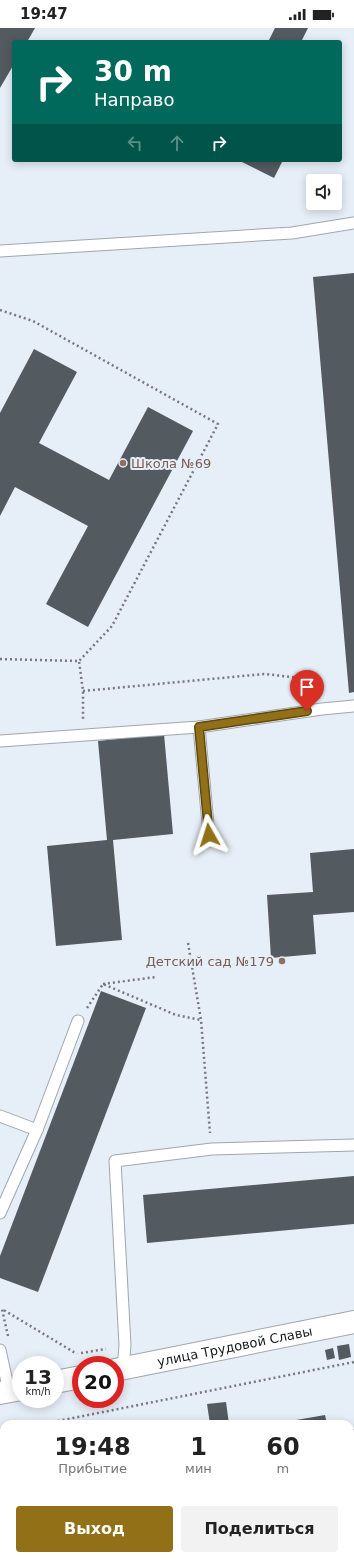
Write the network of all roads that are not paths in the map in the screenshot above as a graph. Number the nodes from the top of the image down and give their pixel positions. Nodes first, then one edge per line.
1 (354, 223) edge
2 (0, 251) edge
3 (354, 706) edge
4 (199, 727) junction
5 (0, 741) edge
6 (209, 835) dead end
7 (78, 1022) road end
8 (0, 1116) edge
9 (37, 1130) junction
10 (354, 1145) edge
11 (0, 1213) edge
12 (354, 1322) edge
13 (0, 1350) edge
14 (122, 1356) edge
15 (124, 1368) edge
16 (10, 1391) edge

1 - 2 lane
3 - 4 lane
4 - 5 lane
4 - 6 lane
7 - 9 lane
8 - 9 lane
9 - 11 lane
10 - 14 lane
12 - 15 street, улица Трудовой Славы
13 - 16 lane

